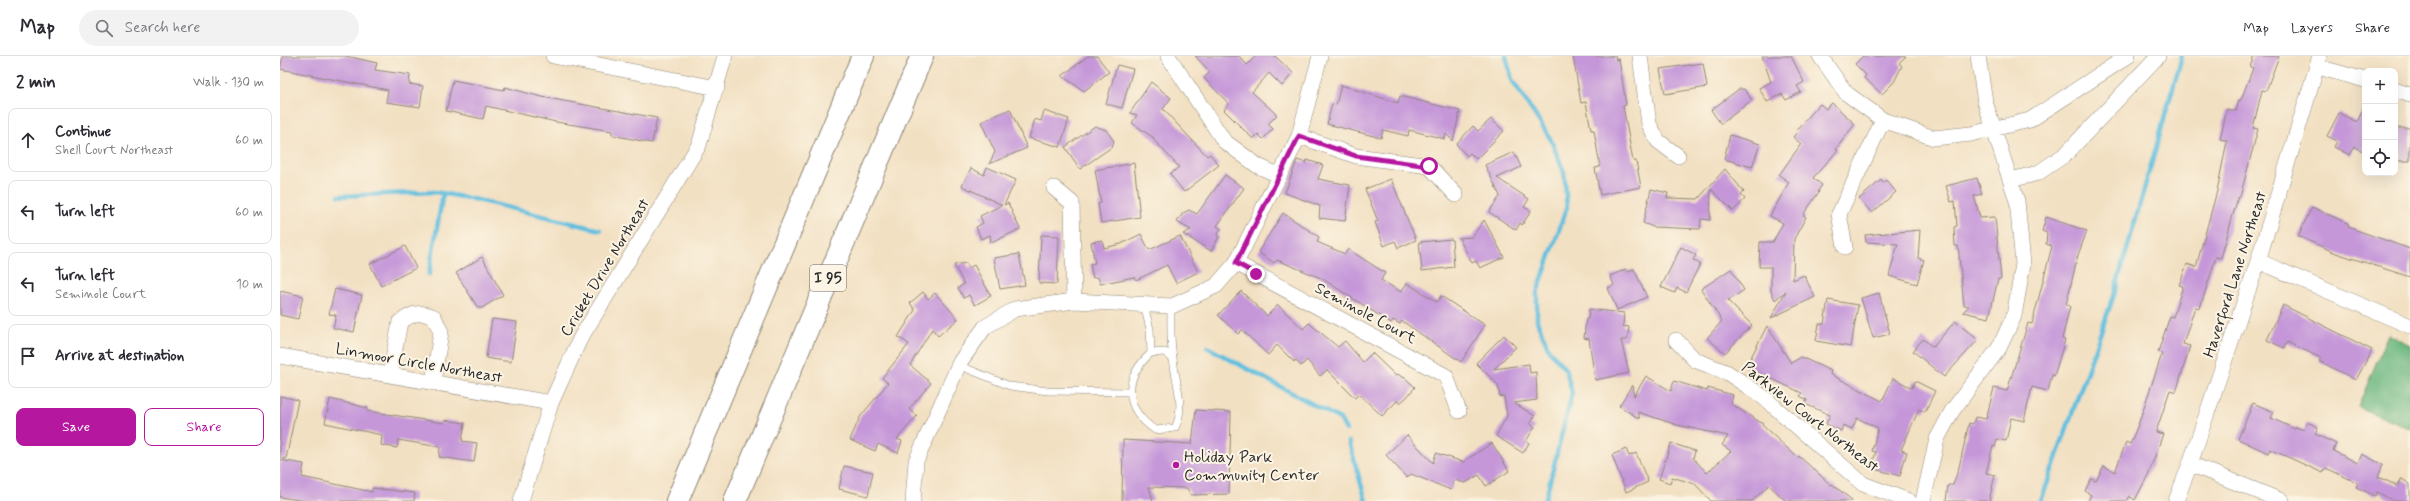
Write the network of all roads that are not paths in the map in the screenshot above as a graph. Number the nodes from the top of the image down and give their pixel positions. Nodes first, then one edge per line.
1 (553, 56) edge
2 (725, 56) edge
3 (863, 56) edge
4 (922, 56) edge
5 (1168, 56) edge
6 (1320, 56) edge
7 (1640, 56) edge
8 (1820, 56) edge
9 (1978, 56) edge
10 (2128, 56) edge
11 (2158, 56) edge
12 (2319, 61) edge
13 (2362, 79) edge
14 (717, 88) junction
15 (2398, 91) edge
16 (2410, 95) edge
17 (1883, 120) junction
18 (1994, 130) junction
19 (1299, 136) junction
20 (1678, 156) dead end
21 (1278, 175) junction
22 (2011, 180) junction
23 (1054, 188) dead end
24 (1456, 195) dead end
25 (1845, 247) dead end
26 (2258, 261) junction
27 (1236, 263) junction
28 (1074, 301) junction
29 (1144, 304) junction
30 (1171, 306) junction
31 (2410, 326) edge
32 (1676, 340) dead end
33 (1151, 353) junction
34 (280, 356) edge
35 (1173, 359) junction
36 (958, 365) junction
37 (390, 375) junction
38 (434, 383) junction
39 (1131, 392) junction
40 (552, 403) junction
41 (1460, 411) dead end
42 (2190, 464) junction
43 (522, 501) edge
44 (677, 501) edge
45 (735, 501) edge
46 (913, 501) edge
47 (1909, 501) edge
48 (1923, 501) edge
49 (2176, 501) edge
50 (2282, 501) edge

1 - 14 street
2 - 14 street, Cricket Drive Northeast
3 - 44 highway
4 - 45 highway, I 95
5 - 21 street
6 - 19 street
7 - 20 street
8 - 17 street
9 - 18 street
10 - 18 street
11 - 22 street
12 - 13 street
12 - 26 street, Haverford Lane Northeast
14 - 40 street, Cricket Drive Northeast
15 - 16 street
17 - 18 street
17 - 25 street
18 - 22 street
19 - 21 street
19 - 24 street
21 - 27 street
22 - 48 street
23 - 28 street
26 - 31 street
26 - 42 street, Haverford Lane Northeast
27 - 30 street
27 - 41 street, Seminole Court
28 - 29 street
28 - 36 street
29 - 30 street
29 - 33 lane
30 - 35 lane
32 - 47 street, Parkview Court Northeast
33 - 35 lane
33 - 39 lane
34 - 37 street, Linmoor Circle Northeast
35 - 39 lane
36 - 39 lane
36 - 46 street
37 - 38 street, Linmoor Circle Northeast
37 - 38 street
38 - 40 street, Linmoor Circle Northeast
40 - 43 street, Cricket Drive Northeast
42 - 49 street, Haverford Lane Northeast
42 - 50 street

